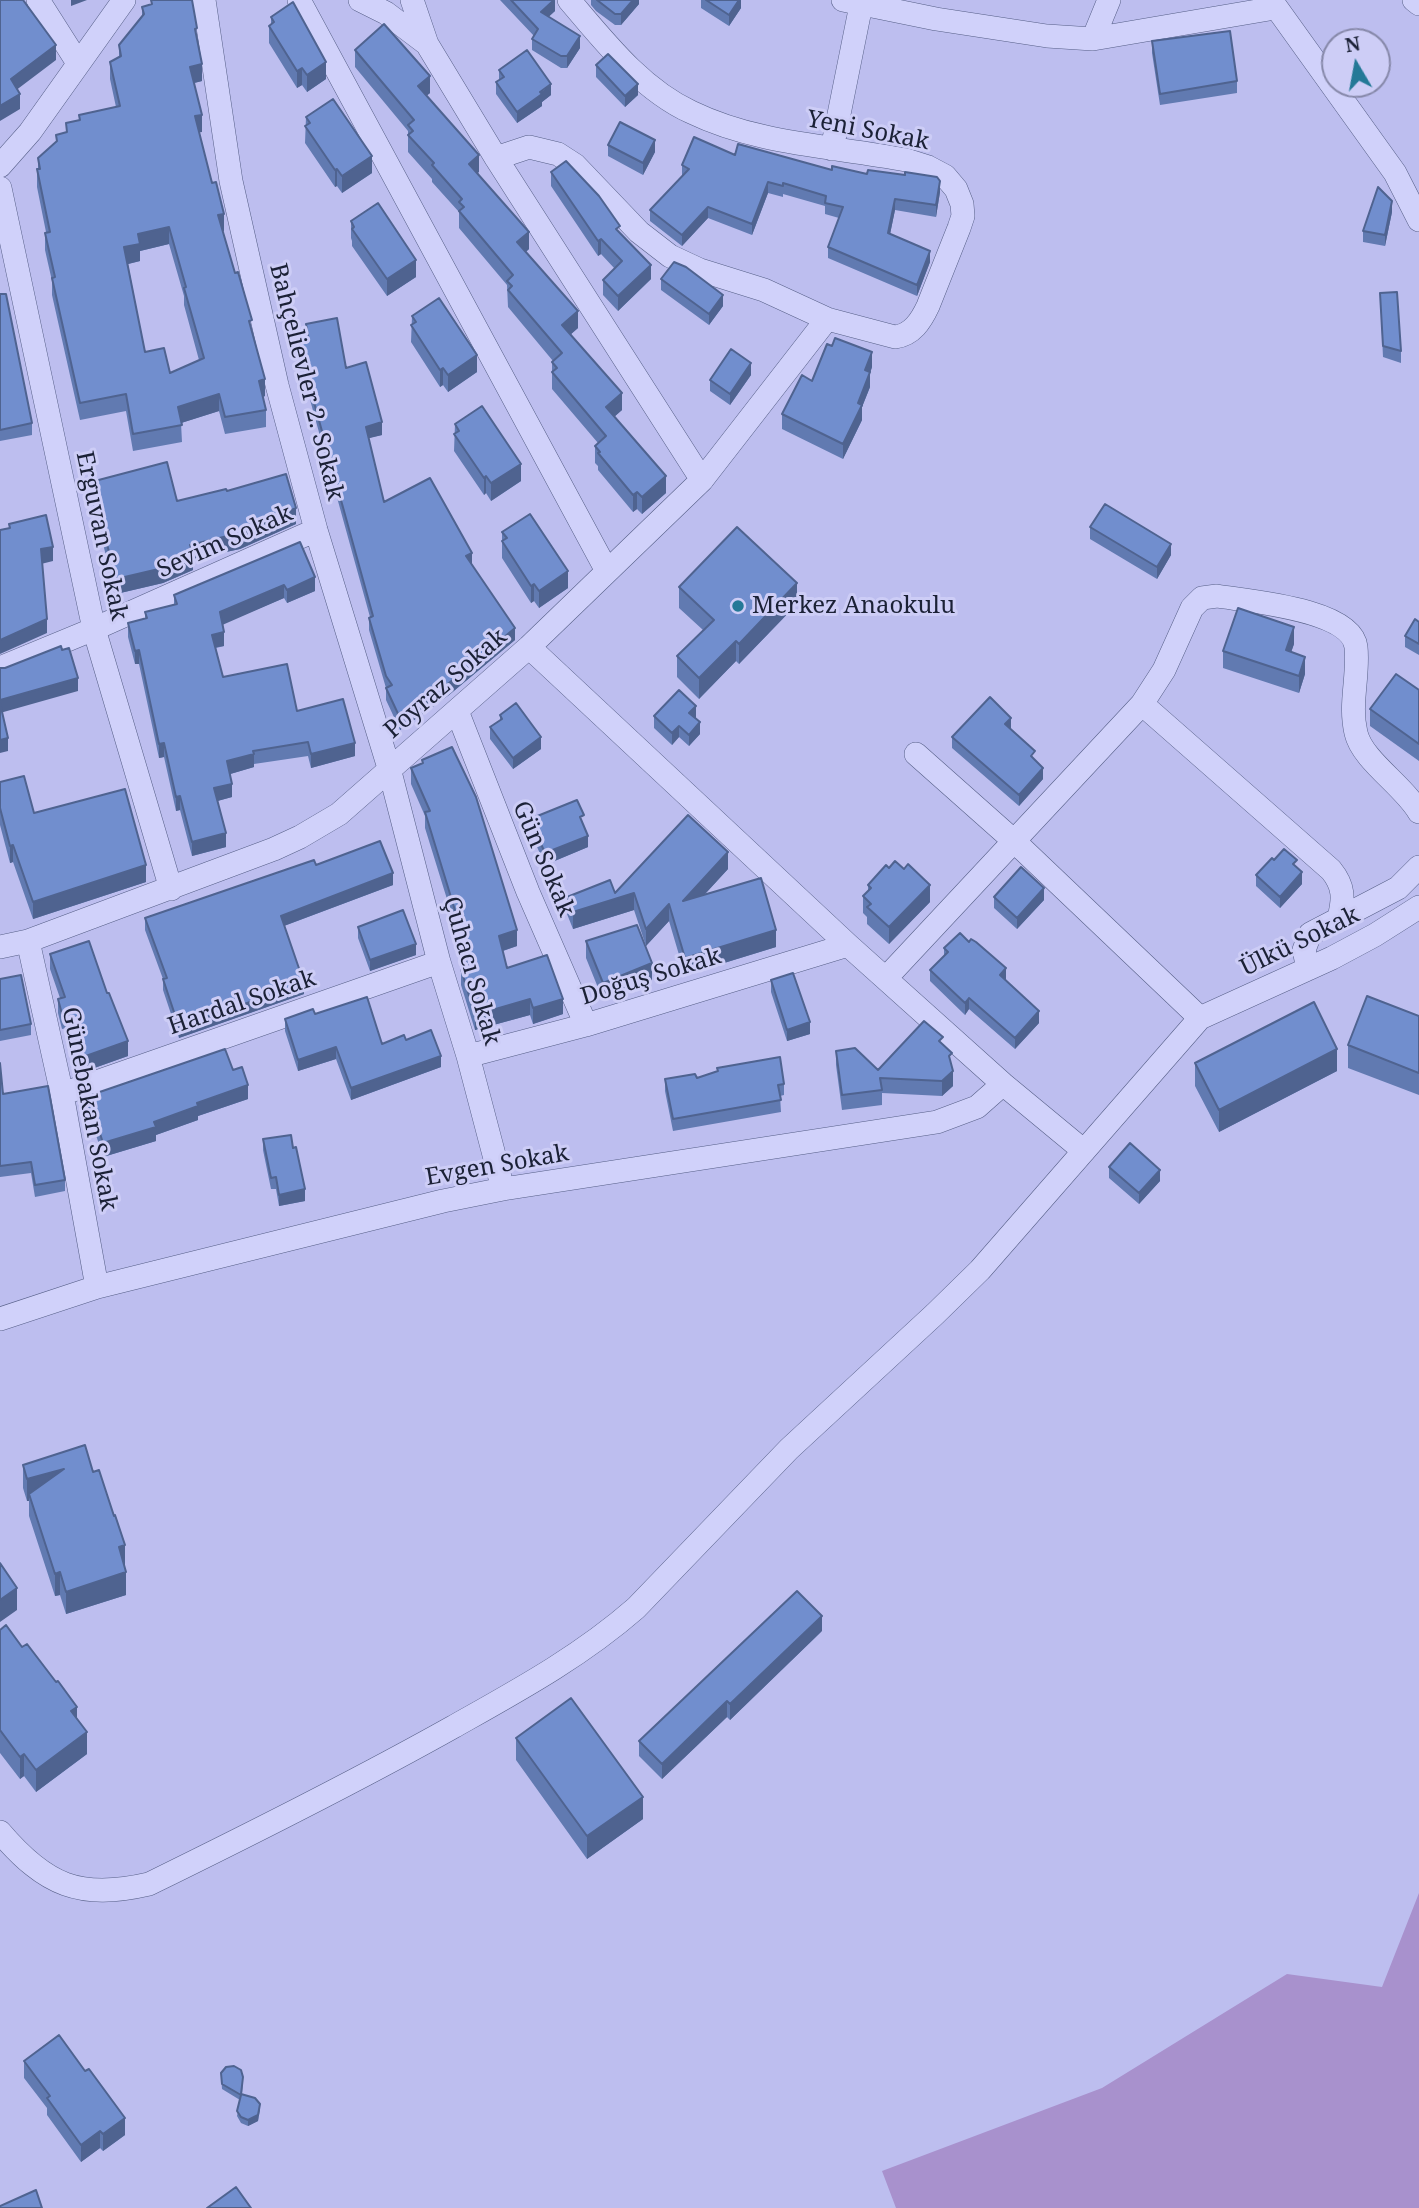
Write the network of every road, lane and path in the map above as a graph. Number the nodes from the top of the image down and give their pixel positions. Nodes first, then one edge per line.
1 (37, 0) edge
2 (124, 0) edge
3 (204, 0) edge
4 (299, 0) edge
5 (360, 0) edge
6 (412, 0) edge
7 (569, 0) edge
8 (1109, 0) edge
9 (1414, 0) edge
10 (848, 1) edge
11 (1273, 4) edge
12 (1419, 4) edge
13 (939, 10) edge
14 (1093, 39) junction
15 (428, 44) junction
16 (78, 63) junction
17 (832, 149) junction
18 (496, 158) junction
19 (0, 166) edge
20 (0, 188) edge
21 (1419, 220) edge
22 (827, 319) junction
23 (702, 480) junction
24 (316, 530) junction
25 (607, 571) junction
26 (94, 629) junction
27 (529, 647) junction
28 (0, 668) edge
29 (1142, 704) junction
30 (457, 711) junction
31 (916, 754) dead end
32 (389, 768) junction
33 (1419, 812) edge
34 (1014, 841) junction
35 (1419, 867) edge
36 (171, 889) junction
37 (1419, 907) edge
38 (1339, 918) junction
39 (28, 941) junction
40 (848, 945) junction
41 (0, 947) edge
42 (439, 962) junction
43 (1308, 969) junction
44 (886, 978) junction
45 (1200, 1018) junction
46 (586, 1025) junction
47 (468, 1056) junction
48 (1003, 1084) junction
49 (62, 1094) junction
50 (1084, 1151) junction
51 (503, 1189) junction
52 (97, 1287) junction
53 (0, 1319) edge
54 (0, 1832) edge

1 - 16 street
2 - 16 street
3 - 24 street, Bahçelievler 2. Sokak
4 - 25 street
5 - 15 street
6 - 15 street
7 - 17 street, Yeni Sokak
8 - 14 street
9 - 12 street
10 - 13 street
10 - 17 street
11 - 14 street
11 - 21 street
13 - 14 street
15 - 18 street
16 - 19 street
17 - 22 street, Yeni Sokak
18 - 22 street, Yeni Sokak
18 - 23 street
20 - 26 street, Erguvan Sokak
22 - 23 street, Poyraz Sokak
23 - 25 street, Poyraz Sokak
24 - 26 street, Sevim Sokak
24 - 32 street, Bahçelievler 2. Sokak
25 - 27 street, Poyraz Sokak
26 - 28 street, Sevim Sokak
26 - 36 street, Erguvan Sokak
27 - 30 street, Poyraz Sokak
27 - 40 street
29 - 33 street
29 - 34 street
29 - 38 street
30 - 32 street, Poyraz Sokak
30 - 46 street, Gün Sokak
31 - 34 street
32 - 36 street, Poyraz Sokak
32 - 42 street, Çuhacı Sokak
34 - 44 street
34 - 45 street
35 - 38 street
36 - 39 street, Poyraz Sokak
37 - 43 street, Ülkü Sokak
38 - 43 street
39 - 41 street, Poyraz Sokak
39 - 49 street, Günebakan Sokak
40 - 44 street
40 - 46 street, Doğuş Sokak
42 - 47 street, Çuhacı Sokak
42 - 49 street, Hardal Sokak
43 - 45 street, Ülkü Sokak
44 - 48 street
45 - 50 street
46 - 47 street, Doğuş Sokak
47 - 51 street, Çuhacı Sokak
48 - 50 street
48 - 51 street, Evgen Sokak
49 - 52 street, Günebakan Sokak
50 - 54 street
51 - 52 street, Evgen Sokak
52 - 53 street, Evgen Sokak

